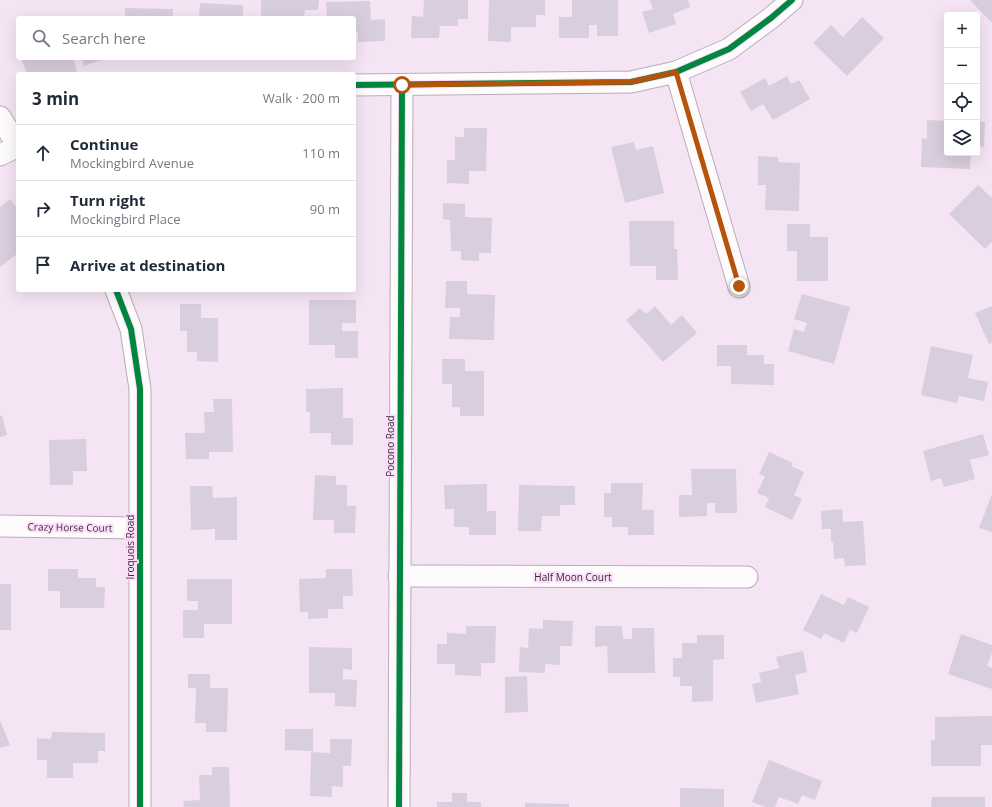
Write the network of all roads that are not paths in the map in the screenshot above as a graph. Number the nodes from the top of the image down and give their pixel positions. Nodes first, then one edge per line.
1 (792, 0) edge
2 (676, 72) junction
3 (356, 85) edge
4 (402, 85) junction
5 (0, 117) edge
6 (16, 143) edge
7 (16, 147) edge
8 (0, 155) edge
9 (739, 286) dead end
10 (117, 292) edge
11 (0, 526) edge
12 (140, 528) junction
13 (399, 576) junction
14 (747, 578) dead end
15 (140, 807) edge
16 (399, 807) edge

1 - 2 street
2 - 4 street
2 - 9 street
3 - 4 street
4 - 13 street, Pocono Road
5 - 6 street
7 - 8 street
10 - 12 street, Iroquois Road
11 - 12 street, Crazy Horse Court
12 - 15 street, Iroquois Road
13 - 14 street, Half Moon Court
13 - 16 street, Pocono Road

